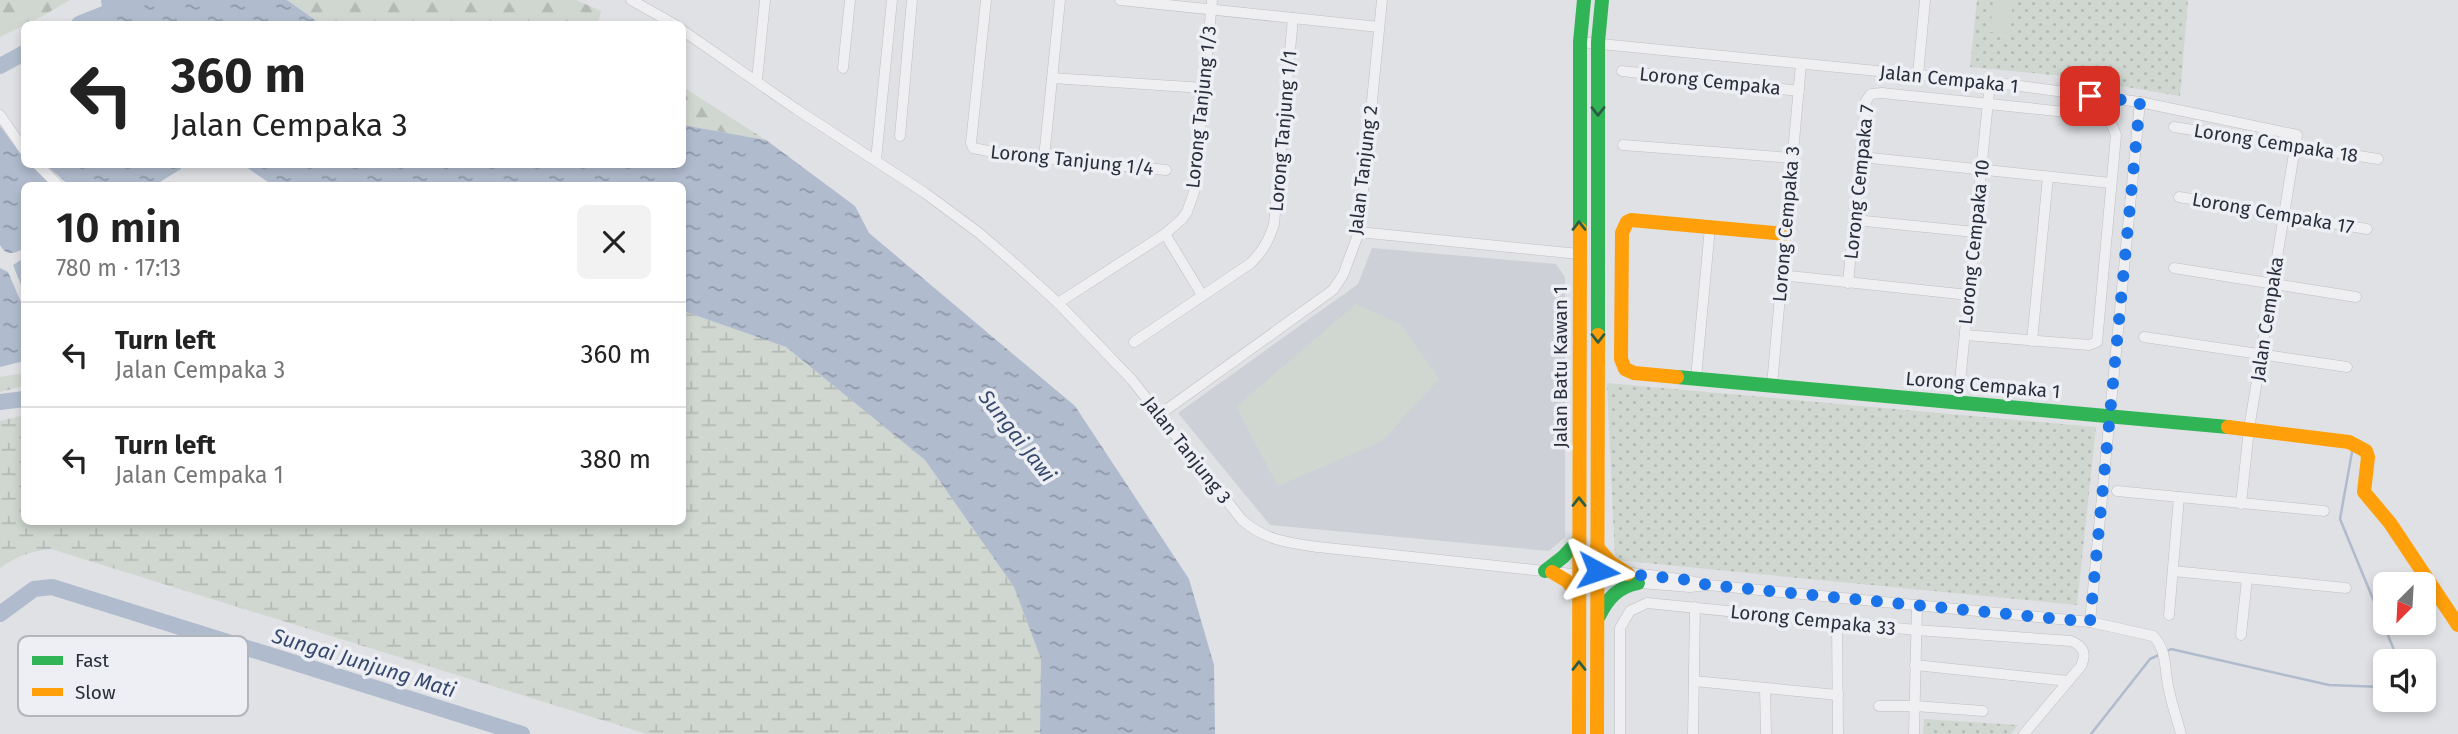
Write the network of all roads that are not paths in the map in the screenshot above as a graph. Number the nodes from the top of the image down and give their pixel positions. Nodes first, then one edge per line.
1 (631, 0) edge
2 (765, 0) edge
3 (850, 0) edge
4 (892, 0) edge
5 (912, 0) edge
6 (986, 0) edge
7 (1060, 0) edge
8 (1120, 0) edge
9 (1382, 0) edge
10 (1584, 0) edge
11 (1602, 0) edge
12 (1925, 0) edge
13 (1211, 5) edge
14 (1293, 18) junction
15 (669, 21) edge
16 (1379, 27) junction
17 (686, 33) edge
18 (1580, 41) junction
19 (1598, 42) junction
20 (1801, 64) junction
21 (843, 68) dead end
22 (1622, 71) dead end
23 (1918, 75) junction
24 (1052, 78) junction
25 (757, 80) junction
26 (1990, 82) junction
27 (1204, 88) junction
28 (1798, 91) junction
29 (1882, 93) joint
30 (2140, 102) junction
31 (1988, 103) junction
32 (0, 115) edge
33 (2174, 127) dead end
34 (2297, 135) joint
35 (900, 136) dead end
36 (1623, 145) dead end
37 (21, 146) edge
38 (2295, 147) junction
39 (1861, 157) junction
40 (1044, 158) junction
41 (1792, 158) junction
42 (2378, 159) dead end
43 (876, 160) junction
44 (41, 168) edge
45 (1981, 169) junction
46 (1166, 170) dead end
47 (2048, 177) junction
48 (55, 182) edge
49 (2111, 183) junction
50 (2179, 197) dead end
51 (2284, 215) junction
52 (1854, 220) junction
53 (1710, 227) junction
54 (2367, 229) dead end
55 (1359, 232) junction
56 (1975, 233) junction
57 (1165, 234) junction
58 (1785, 234) junction
59 (1579, 254) junction
60 (2174, 268) dead end
61 (1780, 275) junction
62 (1848, 283) junction
63 (2273, 284) junction
64 (1202, 295) junction
65 (1969, 295) junction
66 (2356, 297) dead end
67 (1058, 303) junction
68 (1965, 335) junction
69 (2144, 337) dead end
70 (2032, 341) junction
71 (1135, 342) dead end
72 (2262, 354) junction
73 (2347, 367) dead end
74 (1696, 378) junction
75 (1772, 385) junction
76 (1958, 402) junction
77 (1159, 415) junction
78 (2109, 416) junction
79 (2249, 429) junction
80 (2118, 491) dead end
81 (2179, 497) junction
82 (2241, 504) junction
83 (2323, 511) dead end
84 (1578, 540) junction
85 (1597, 547) junction
86 (1549, 571) junction
87 (2173, 572) junction
88 (1577, 574) junction
89 (1598, 575) junction
90 (1633, 578) junction
91 (2247, 579) junction
92 (2346, 589) dead end
93 (1579, 595) junction
94 (1917, 605) junction
95 (1695, 607) junction
96 (2169, 615) dead end
97 (1597, 619) junction
98 (2090, 622) junction
99 (1837, 623) junction
100 (2458, 625) edge
101 (1916, 630) junction
102 (2241, 635) dead end
103 (1915, 665) junction
104 (1694, 681) junction
105 (2068, 681) junction
106 (1765, 688) junction
107 (1838, 695) junction
108 (1879, 706) dead end
109 (1915, 706) junction
110 (1983, 711) dead end
111 (1579, 734) edge
112 (1597, 734) edge
113 (1620, 734) edge
114 (1693, 734) edge
115 (1766, 734) edge
116 (1838, 734) edge
117 (1914, 734) edge
118 (2024, 734) edge
119 (2181, 734) edge

1 - 15 street
2 - 25 street
3 - 21 street
4 - 43 street
5 - 35 street
6 - 40 street, Lorong Tanjung 1/4
7 - 24 street
8 - 13 street
9 - 16 street, Jalan Tanjung 2
10 - 18 street, Jalan Batu Kawan 1
11 - 19 street, Jalan Batu Kawan 1
12 - 23 street
13 - 14 street
13 - 27 street, Lorong Tanjung 1/3
14 - 16 street
14 - 64 street, Lorong Tanjung 1/1
16 - 55 street, Jalan Tanjung 2
17 - 25 street, Jalan Tanjung 3
18 - 19 street, Jalan Cempaka 1
59 -> 18 street, Jalan Batu Kawan 1
19 - 20 street, Jalan Cempaka 1
19 -> 85 street, Jalan Batu Kawan 1
20 - 23 street, Jalan Cempaka 1
20 - 28 street, Lorong Cempaka 3
22 - 28 street, Lorong Cempaka
23 - 26 street, Jalan Cempaka 1
24 - 27 street
24 - 40 street
25 - 43 street, Jalan Tanjung 3
26 - 30 street, Jalan Cempaka 1
26 - 31 street, Lorong Cempaka 10
27 - 57 street, Lorong Tanjung 1/3
28 - 41 street, Lorong Cempaka 3
29 - 31 street, Jalan Cempaka 1
29 - 39 street, Lorong Cempaka 7
30 - 34 street, Jalan Cempaka 1
30 - 78 street
31 - 45 street, Lorong Cempaka 10
31 - 49 street, Jalan Cempaka 1
32 - 37 street
33 - 38 street, Lorong Cempaka 18
34 - 38 street, Jalan Cempaka
36 - 41 street
38 - 42 street, Lorong Cempaka 18
38 - 51 street, Jalan Cempaka
39 - 45 street
39 - 52 street, Lorong Cempaka 7
40 - 46 street, Lorong Tanjung 1/4
41 - 58 street, Lorong Cempaka 3
43 - 67 street, Jalan Tanjung 3
44 - 48 street
45 - 47 street
45 - 56 street, Lorong Cempaka 10
47 - 49 street
47 - 70 street
49 - 70 street
50 - 51 street, Lorong Cempaka 17
51 - 54 street, Lorong Cempaka 17
51 - 63 street, Jalan Cempaka
52 - 56 street
52 - 62 street, Lorong Cempaka 7
53 - 58 street
53 - 74 street
53 - 74 street, Lorong Cempaka 1
55 - 59 street
55 - 77 street, Jalan Tanjung 2
56 - 65 street, Lorong Cempaka 10
57 - 64 street
57 - 67 street, Lorong Tanjung 1/3
58 - 61 street, Lorong Cempaka 3
84 -> 59 street, Jalan Batu Kawan 1
60 - 63 street
61 - 62 street
61 - 75 street, Lorong Cempaka 3
62 - 65 street
63 - 66 street
63 - 72 street, Jalan Cempaka
64 - 71 street, Lorong Tanjung 1/1
65 - 68 street, Lorong Cempaka 10
67 - 77 street, Jalan Tanjung 3
68 - 70 street
68 - 76 street, Lorong Cempaka 10
69 - 72 street
72 - 73 street
72 - 79 street, Jalan Cempaka
74 - 75 street, Lorong Cempaka 1
75 - 76 street, Lorong Cempaka 1
76 - 78 street, Lorong Cempaka 1
77 - 86 street, Jalan Tanjung 3
78 - 79 street, Lorong Cempaka 1
78 - 98 street
79 - 82 street, Jalan Cempaka
79 - 100 street, Lorong Cempaka 1
80 - 81 street
81 - 82 street
81 - 87 street
82 - 83 street
84 - 86 street
84 - 88 street, Jalan Batu Kawan 1
85 - 89 street, Jalan Batu Kawan 1
85 - 90 street
86 - 88 street, Jalan Tanjung 3
86 - 93 street
87 - 91 street
87 - 96 street
88 - 89 street, Jalan Tanjung 3
88 - 93 street, Jalan Batu Kawan 1
89 - 90 street, Jalan Tanjung 3
89 - 97 street, Jalan Batu Kawan 1
90 - 94 street, Jalan Tanjung 3
90 - 97 street
91 - 92 street
91 - 102 street
111 -> 93 street, Jalan Batu Kawan 1
94 - 98 street, Jalan Tanjung 3
94 - 101 street
95 - 99 street, Lorong Cempaka 33
95 - 104 street
95 - 113 street, Lorong Cempaka 33
97 - 112 street, Jalan Batu Kawan 1
98 - 119 street, Jalan Tanjung 3
99 - 101 street, Lorong Cempaka 33
99 - 107 street
101 - 103 street
101 - 105 street, Lorong Cempaka 33
103 - 105 street
103 - 109 street
104 - 106 street
104 - 114 street
105 - 118 street
106 - 107 street
106 - 115 street
107 - 116 street
108 - 109 street
109 - 110 street
109 - 117 street

